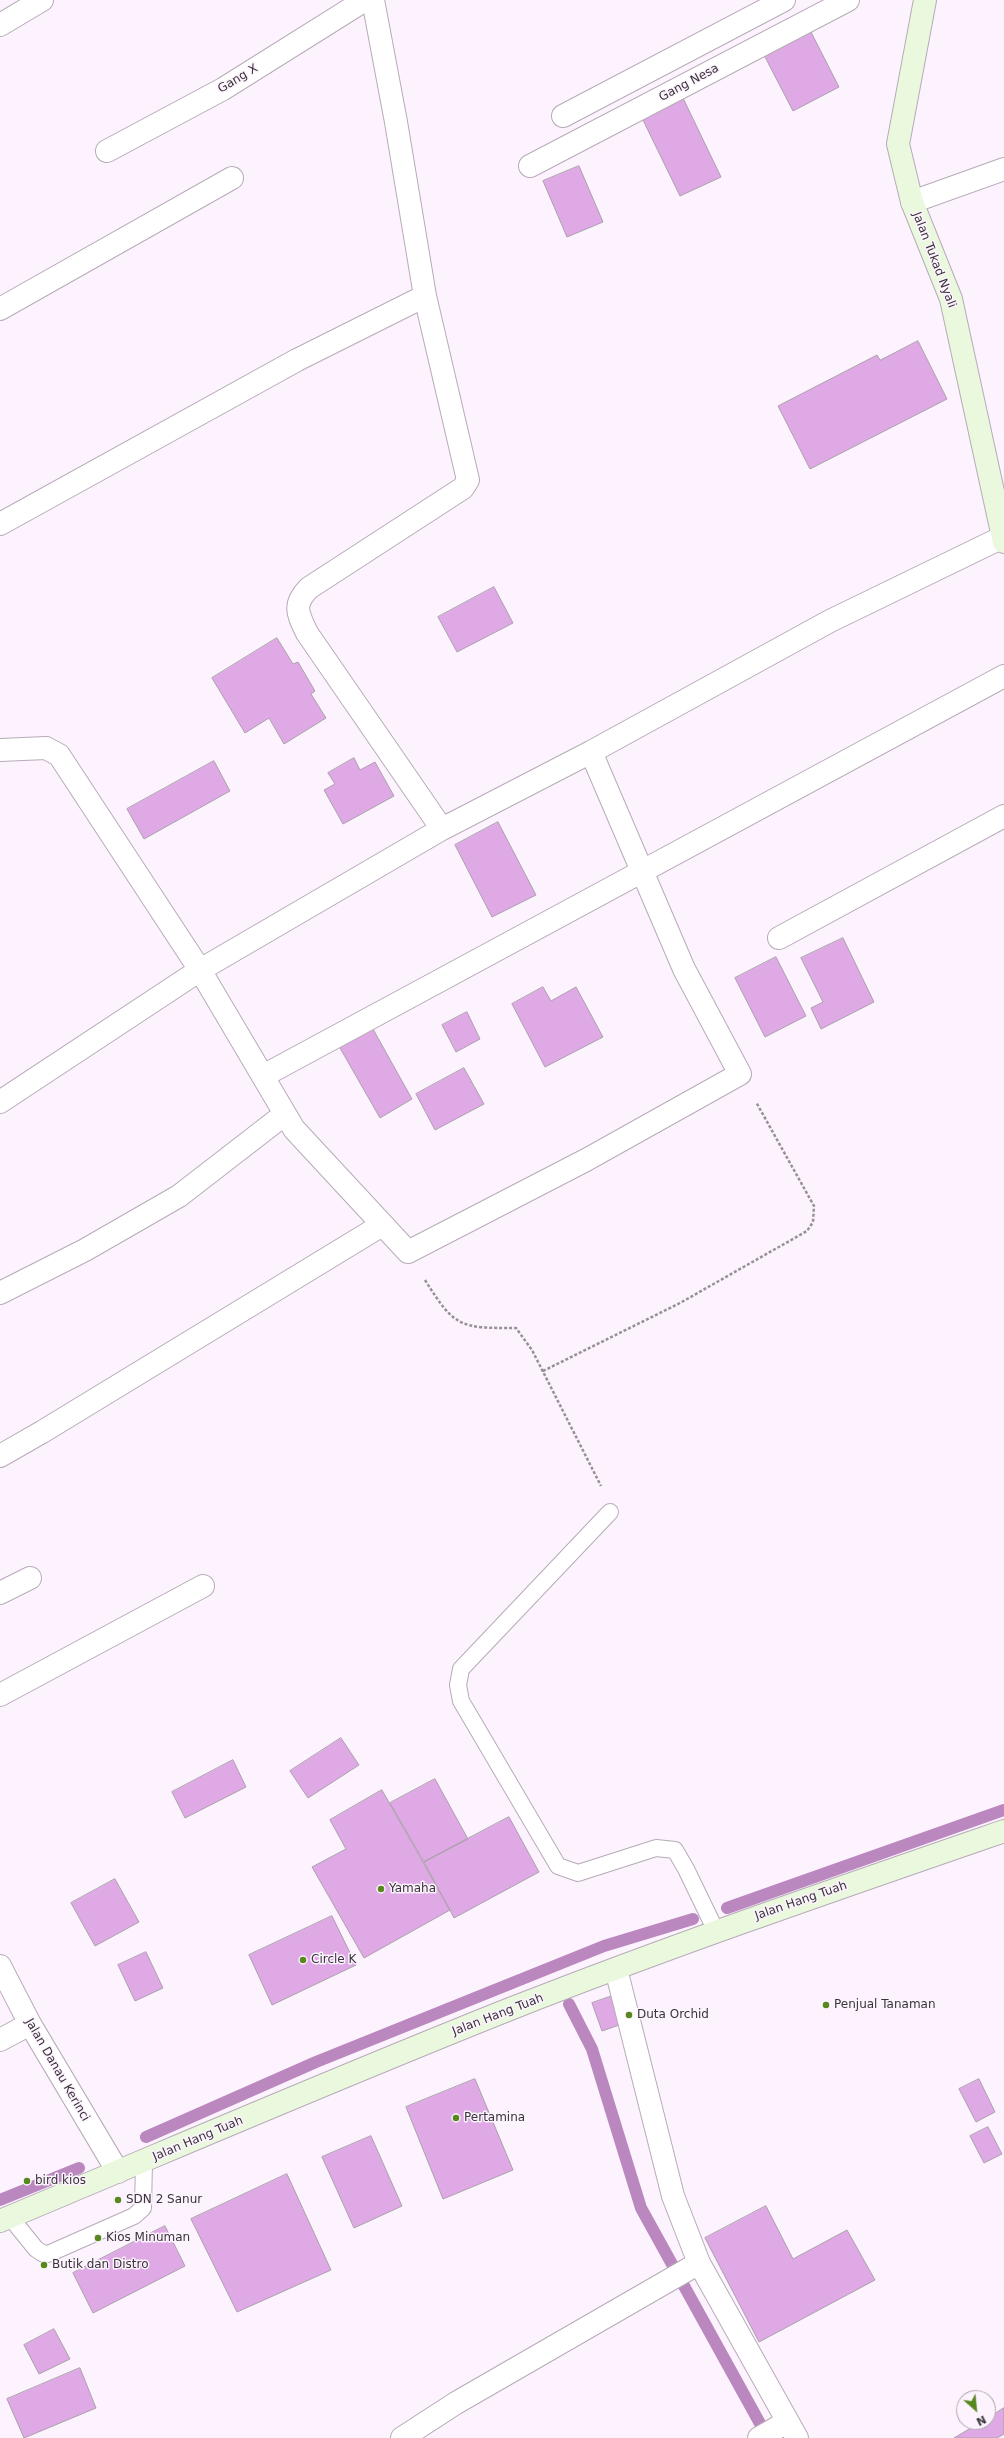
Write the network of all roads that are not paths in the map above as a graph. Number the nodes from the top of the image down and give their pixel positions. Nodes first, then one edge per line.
1 (42, 0) edge
2 (365, 0) edge
3 (373, 0) edge
4 (784, 0) edge
5 (848, 0) edge
6 (925, 0) edge
7 (0, 25) edge
8 (563, 116) dead end
9 (107, 151) dead end
10 (530, 166) dead end
11 (1004, 169) edge
12 (232, 178) dead end
13 (912, 202) junction
14 (425, 296) junction
15 (0, 309) edge
16 (0, 524) edge
17 (1003, 540) edge
18 (1004, 676) edge
19 (0, 750) edge
20 (591, 752) junction
21 (1004, 816) edge
22 (442, 829) junction
23 (641, 872) junction
24 (779, 938) dead end
25 (200, 970) junction
26 (263, 1076) junction
27 (0, 1102) edge
28 (285, 1114) junction
29 (382, 1225) junction
30 (0, 1293) edge
31 (0, 1456) edge
32 (610, 1512) road end
33 (30, 1578) dead end
34 (203, 1586) dead end
35 (0, 1593) edge
36 (0, 1695) edge
37 (1004, 1831) edge
38 (716, 1931) junction
39 (0, 1966) edge
40 (616, 1969) junction
41 (30, 2024) junction
42 (0, 2040) edge
43 (144, 2162) junction
44 (118, 2172) junction
45 (5, 2219) edge
46 (685, 2270) junction
47 (775, 2433) edge
48 (402, 2438) edge

1 - 7 street
2 - 9 street, Gang X
3 - 14 street
4 - 8 street
5 - 10 street, Gang Nesa
6 - 13 main road, Jalan Tukad Nyali
11 - 13 street
12 - 15 street
13 - 17 main road, Jalan Tukad Nyali
14 - 16 street
14 - 22 street
17 - 20 street
18 - 23 street
19 - 25 street
20 - 22 street
20 - 23 street
21 - 24 street
22 - 25 street
23 - 26 street
23 - 29 street
25 - 26 street
25 - 27 street
26 - 28 street
28 - 29 street
28 - 30 street
29 - 31 street
32 - 38 lane
33 - 35 street
34 - 36 street
37 - 38 main road, Jalan Hang Tuah
38 - 40 main road, Jalan Hang Tuah
39 - 41 street, Jalan Danau Kerinci
40 - 43 main road, Jalan Hang Tuah
40 - 46 street
41 - 42 street
41 - 44 street, Jalan Danau Kerinci
43 - 44 main road, Jalan Hang Tuah
43 - 45 lane
44 - 45 main road, Jalan Hang Tuah
46 - 47 street
46 - 48 street

